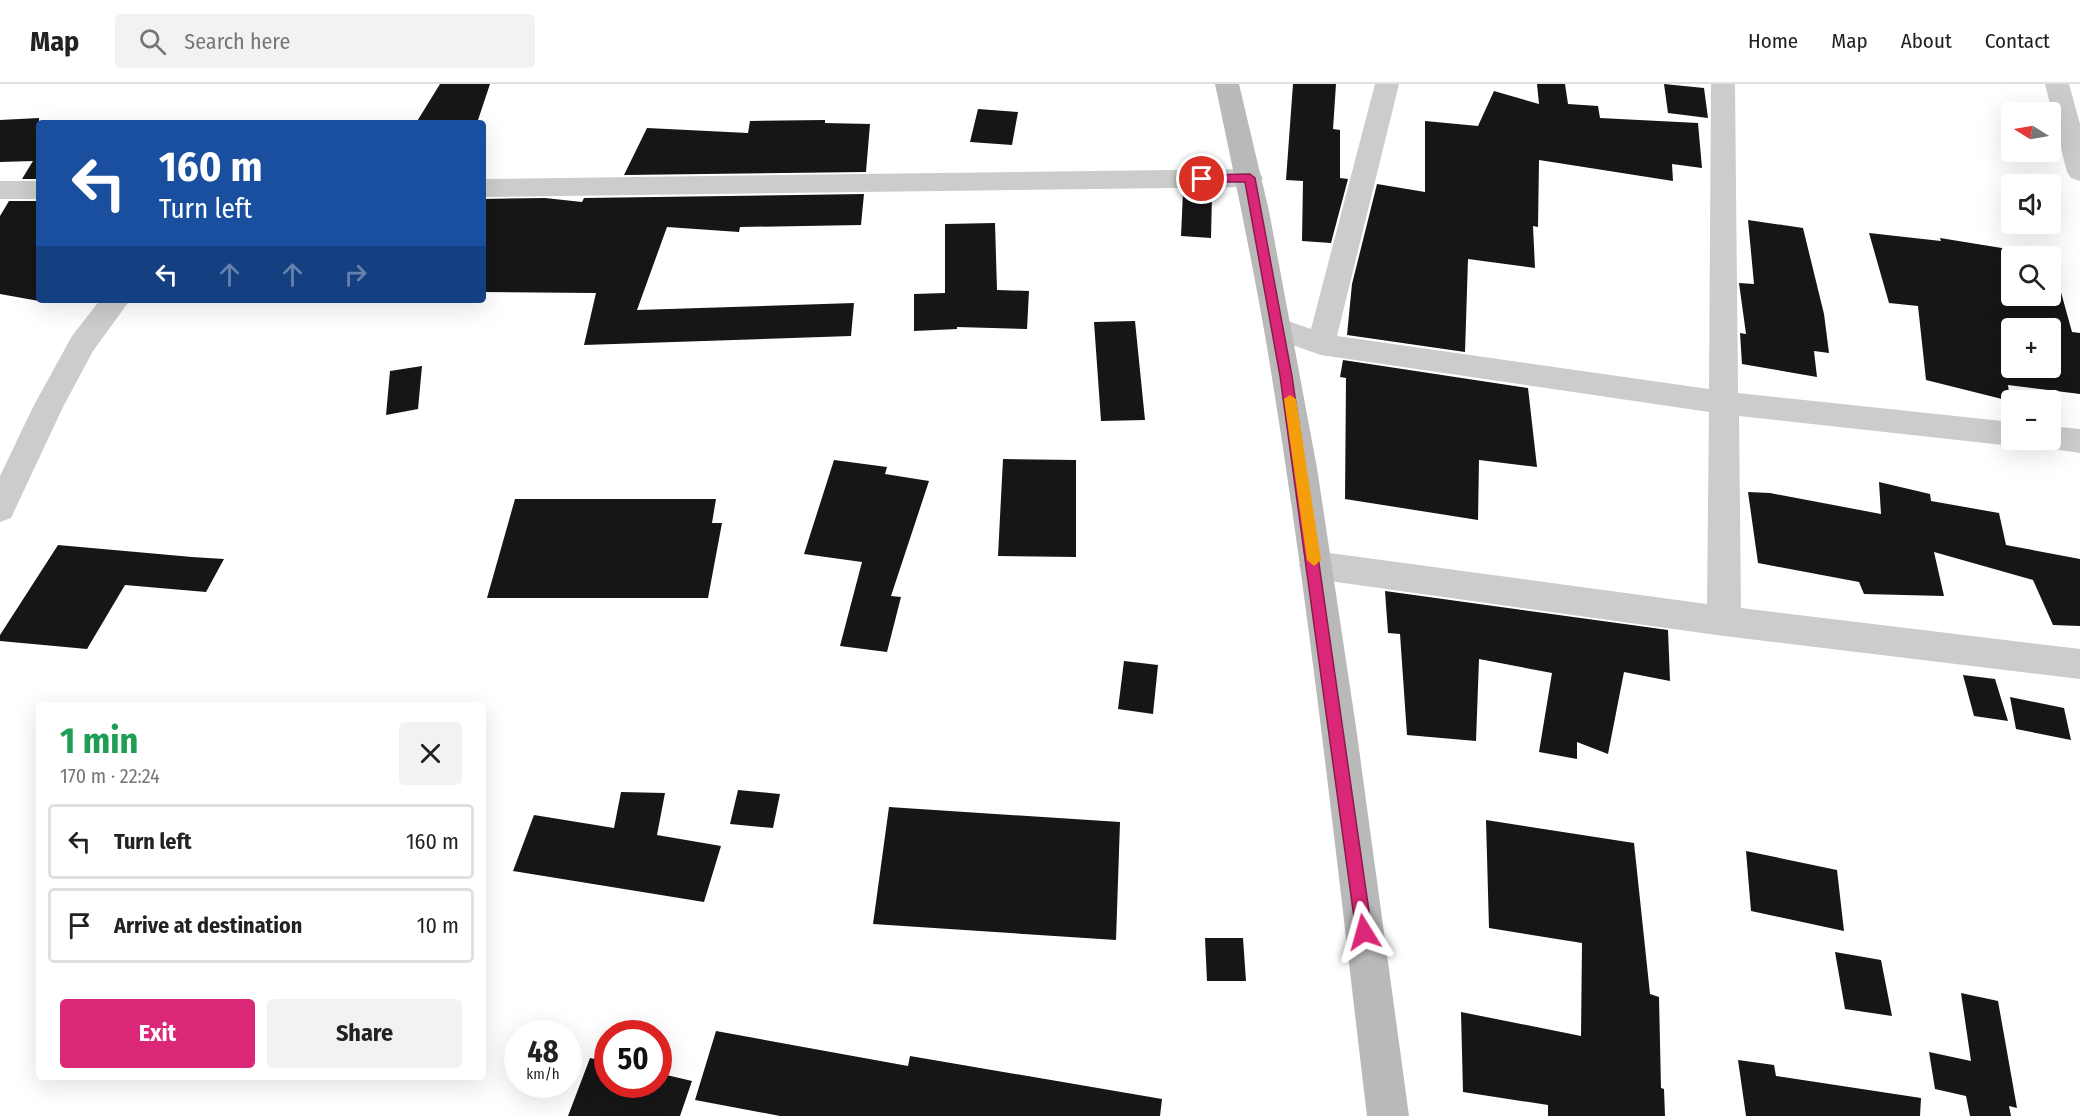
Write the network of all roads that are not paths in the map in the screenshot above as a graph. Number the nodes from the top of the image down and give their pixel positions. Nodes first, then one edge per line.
1 (1227, 84) edge
2 (1387, 84) edge
3 (1723, 84) edge
4 (2057, 84) edge
5 (2080, 172) edge
6 (1250, 178) junction
7 (486, 188) edge
8 (0, 190) edge
9 (36, 190) edge
10 (114, 303) edge
11 (1279, 329) junction
12 (1321, 344) junction
13 (1724, 403) junction
14 (2001, 433) edge
15 (2061, 439) edge
16 (2080, 441) edge
17 (0, 509) edge
18 (1315, 565) junction
19 (1724, 621) junction
20 (2080, 664) edge
21 (1388, 1116) edge

1 - 6 main road
2 - 12 street
3 - 13 street
4 - 5 street
6 - 7 street
6 - 11 main road
8 - 9 street
10 - 17 street
11 - 12 street
11 - 18 main road
12 - 13 street
13 - 14 street
13 - 19 street
15 - 16 street
18 - 19 street
18 - 21 main road
19 - 20 street

